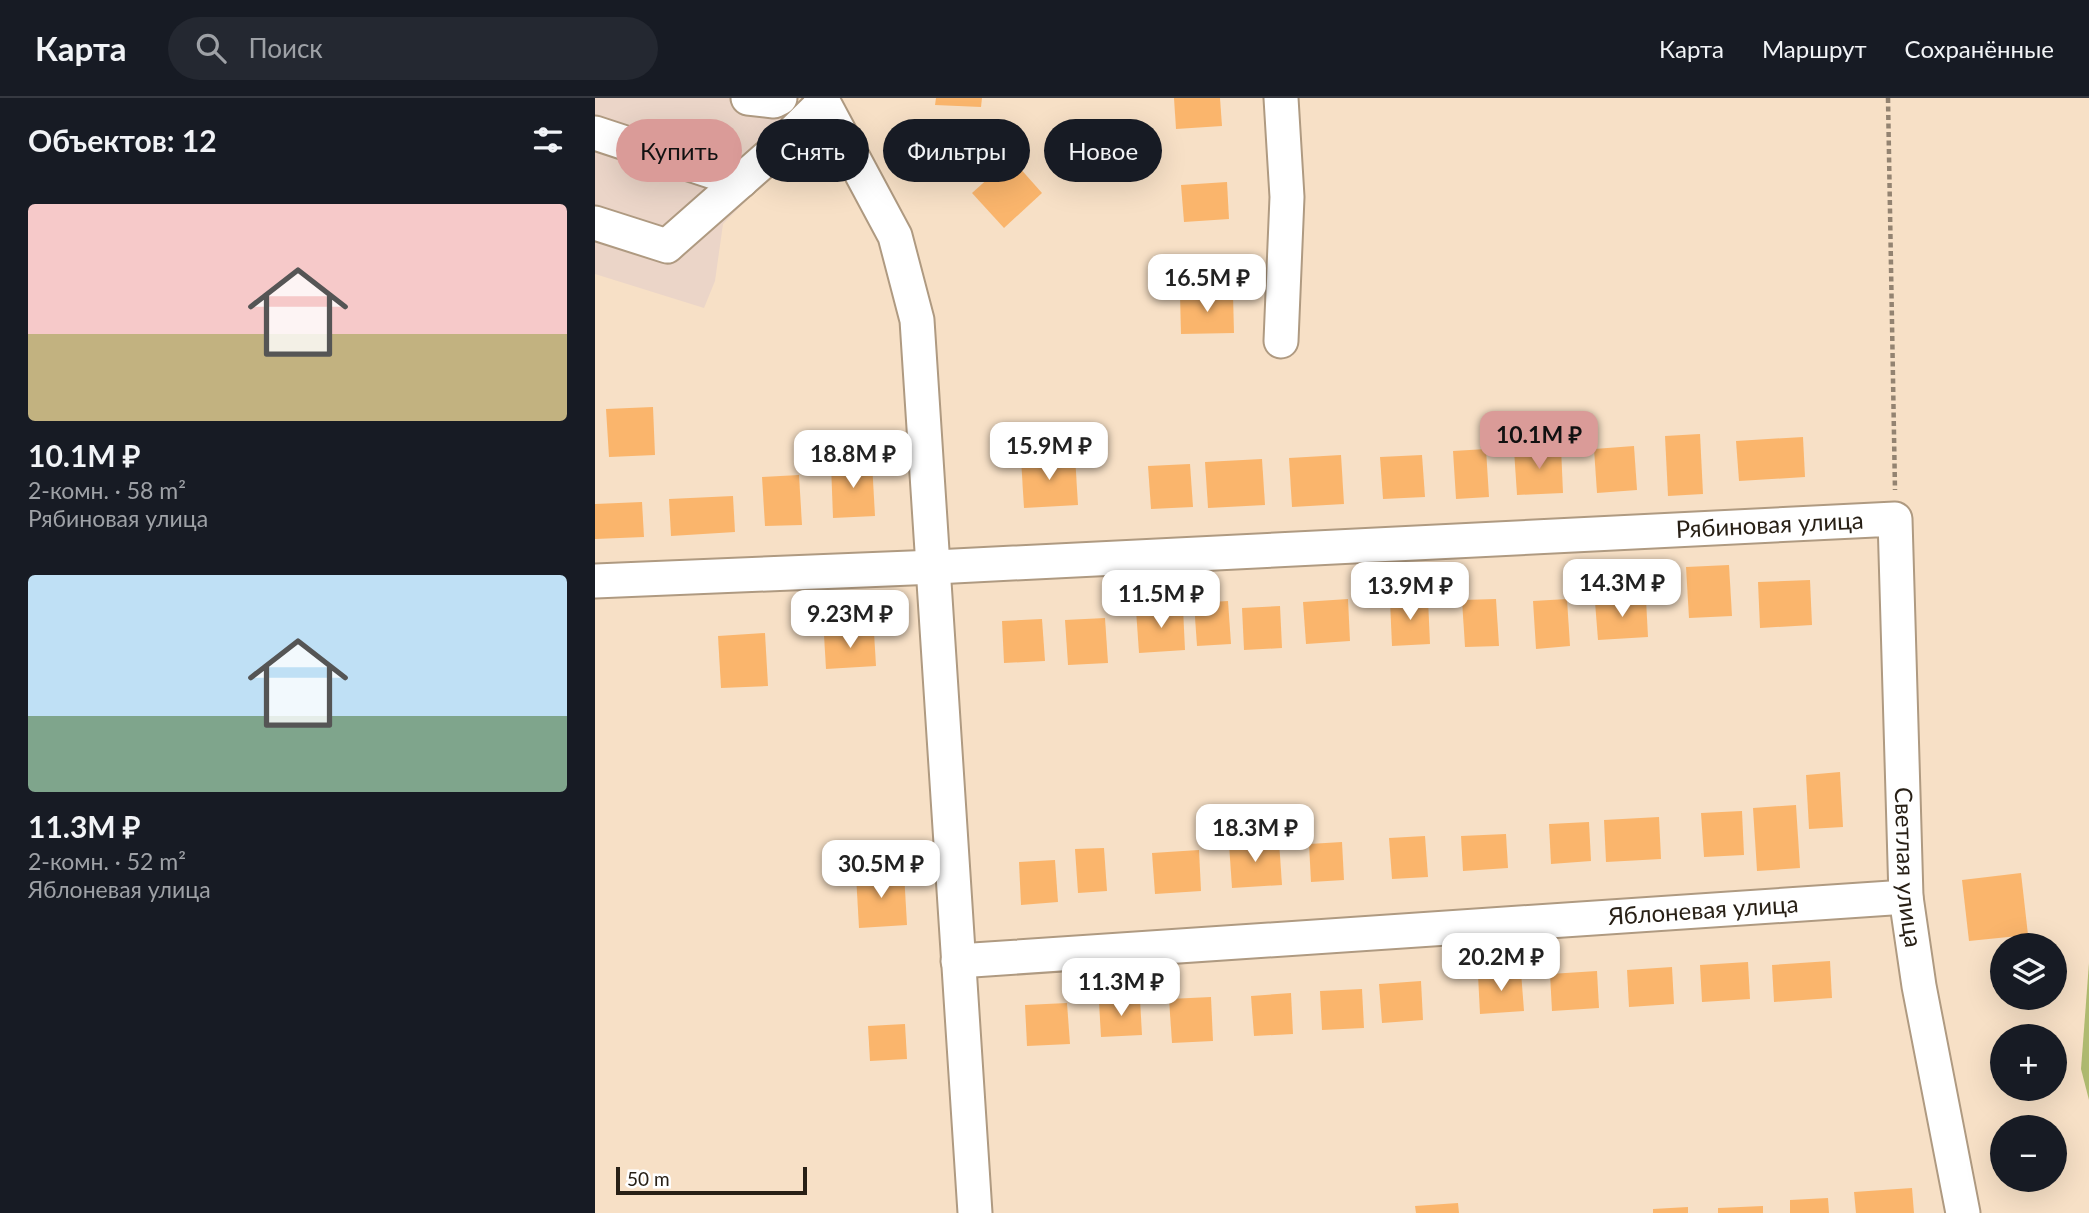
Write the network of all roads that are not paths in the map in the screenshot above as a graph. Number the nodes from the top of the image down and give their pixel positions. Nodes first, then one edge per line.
1 (748, 98) edge
2 (779, 98) edge
3 (1281, 98) edge
4 (828, 102) edge
5 (595, 134) edge
6 (616, 141) edge
7 (742, 180) edge
8 (740, 182) edge
9 (595, 223) edge
10 (1281, 341) dead end
11 (1895, 519) joint
12 (935, 567) junction
13 (595, 581) edge
14 (1906, 897) junction
15 (958, 961) junction
16 (975, 1213) edge
17 (1963, 1213) edge

1 - 2 street
3 - 10 street
4 - 7 street
4 - 12 street
5 - 6 street
8 - 9 street
11 - 12 street, Рябиновая улица
11 - 14 street, Светлая улица
12 - 13 street, Рябиновая улица
12 - 15 street
14 - 15 street, Яблоневая улица
14 - 17 street, Светлая улица
15 - 16 street

